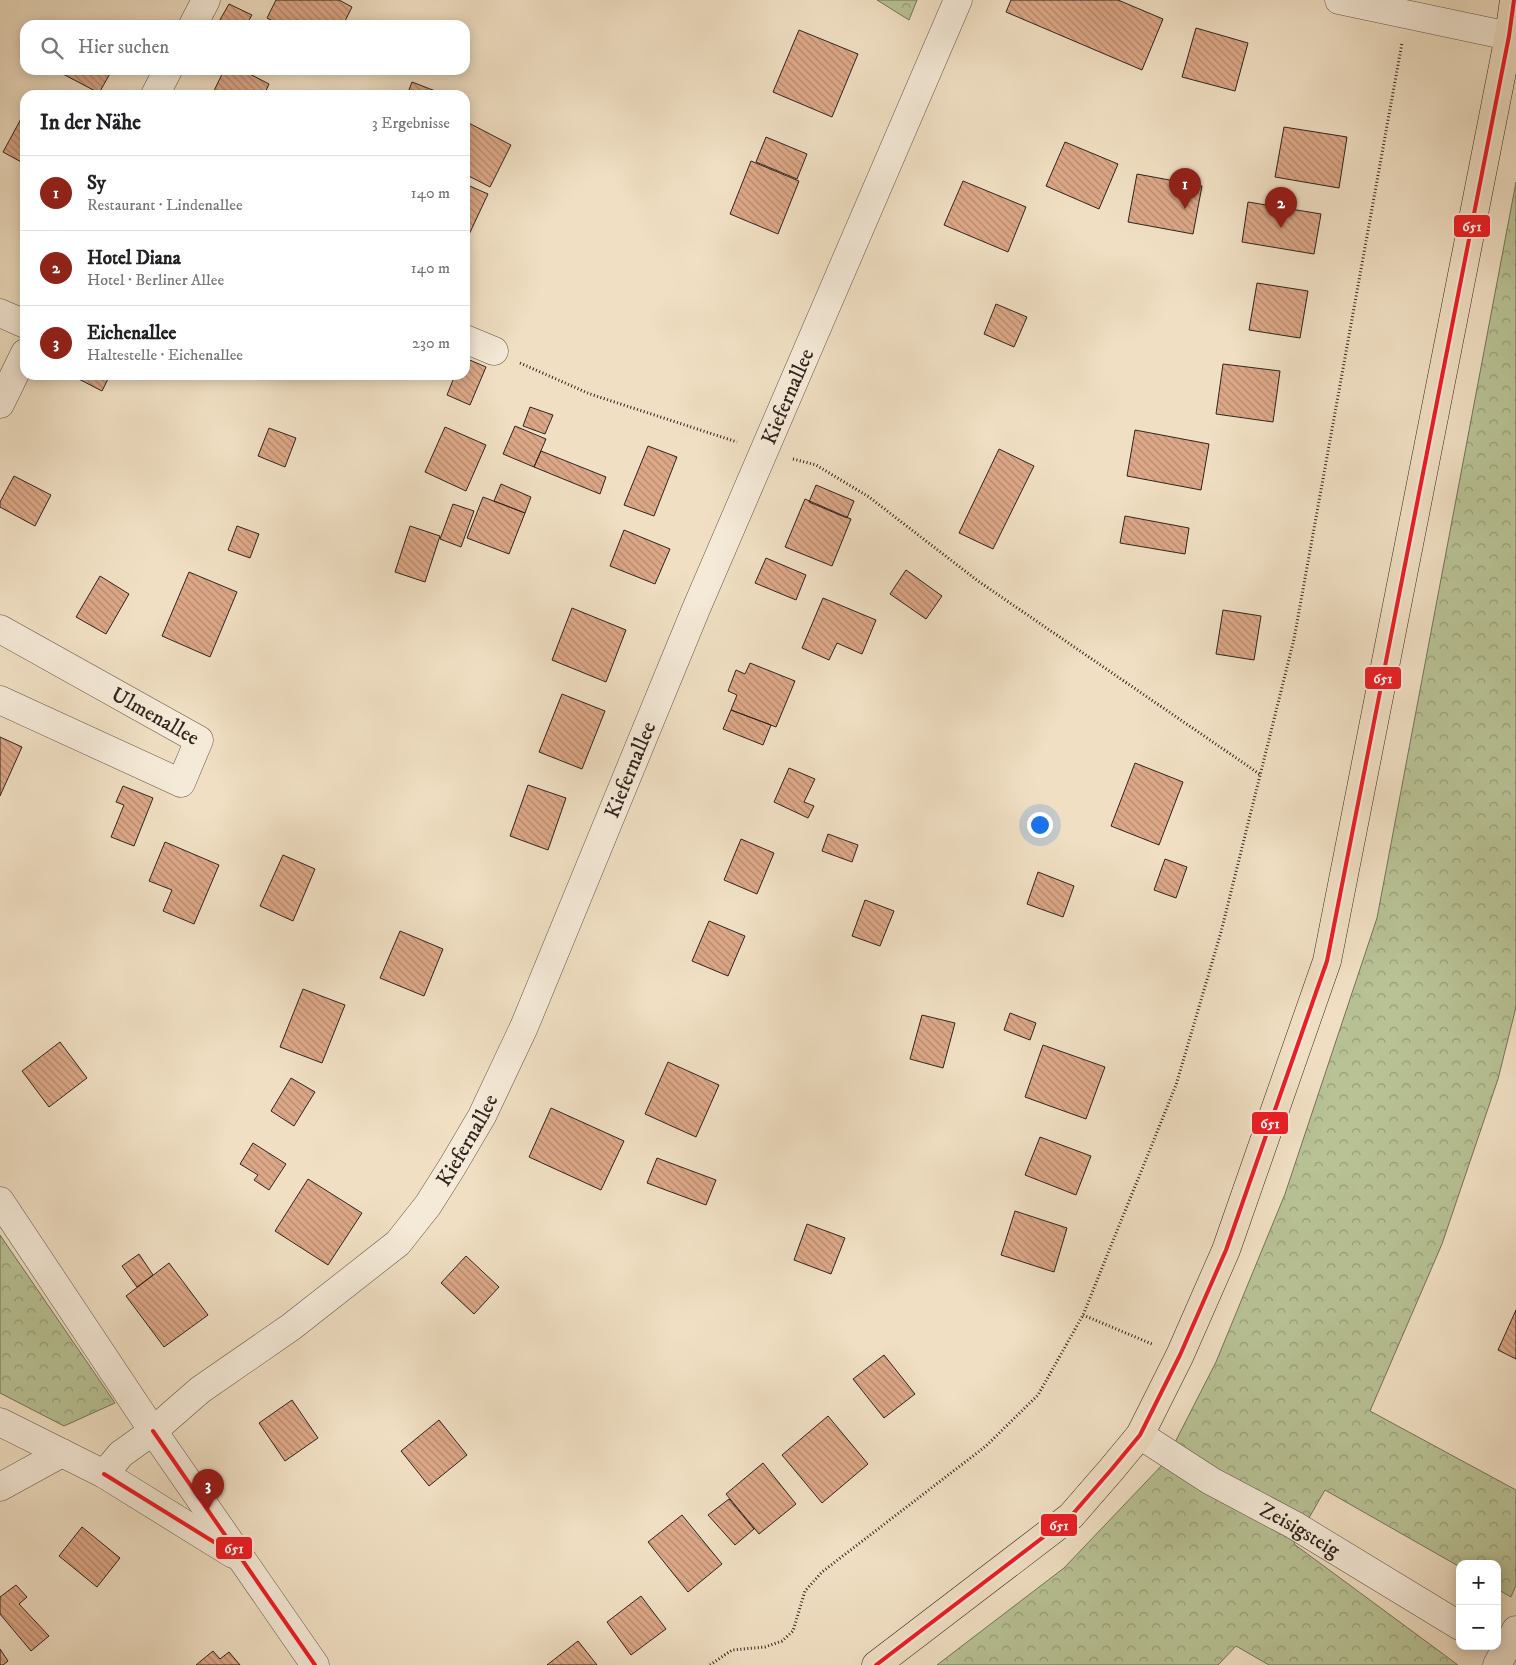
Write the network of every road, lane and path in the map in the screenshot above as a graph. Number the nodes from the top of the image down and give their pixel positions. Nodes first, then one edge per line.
1 (206, 0) edge
2 (958, 0) edge
3 (1338, 0) edge
4 (1514, 0) edge
5 (1408, 14) junction
6 (195, 20) edge
7 (1509, 36) junction
8 (165, 75) edge
9 (158, 90) edge
10 (0, 312) edge
11 (20, 322) edge
12 (470, 341) edge
13 (494, 352) joint
14 (20, 363) edge
15 (0, 404) edge
16 (763, 451) junction
17 (0, 629) edge
18 (0, 700) edge
19 (1261, 775) junction
20 (0, 1201) edge
21 (1084, 1315) junction
22 (1180, 1355) junction
23 (0, 1422) edge
24 (153, 1431) junction
25 (1140, 1435) junction
26 (62, 1453) junction
27 (104, 1474) junction
28 (0, 1487) edge
29 (243, 1560) junction
30 (1456, 1624) edge
31 (315, 1665) edge
32 (710, 1665) edge
33 (876, 1665) edge

1 - 6 street
2 - 16 street, Kiefernallee
3 - 5 street
4 - 7 main road
5 - 7 street
5 - 19 path
7 - 22 main road
8 - 9 street
10 - 11 street
12 - 13 street
13 - 16 path
14 - 15 street
16 - 19 path
16 - 24 street, Kiefernallee
17 - 18 street, Ulmenallee
19 - 21 path
20 - 24 street
21 - 22 path
21 - 32 path
22 - 25 main road
23 - 26 street
24 - 27 street, Kiefernallee
24 - 29 street
25 - 30 street, Zeisigsteig
25 - 33 main road
26 - 27 street
26 - 28 street
27 - 29 street
29 - 31 street

